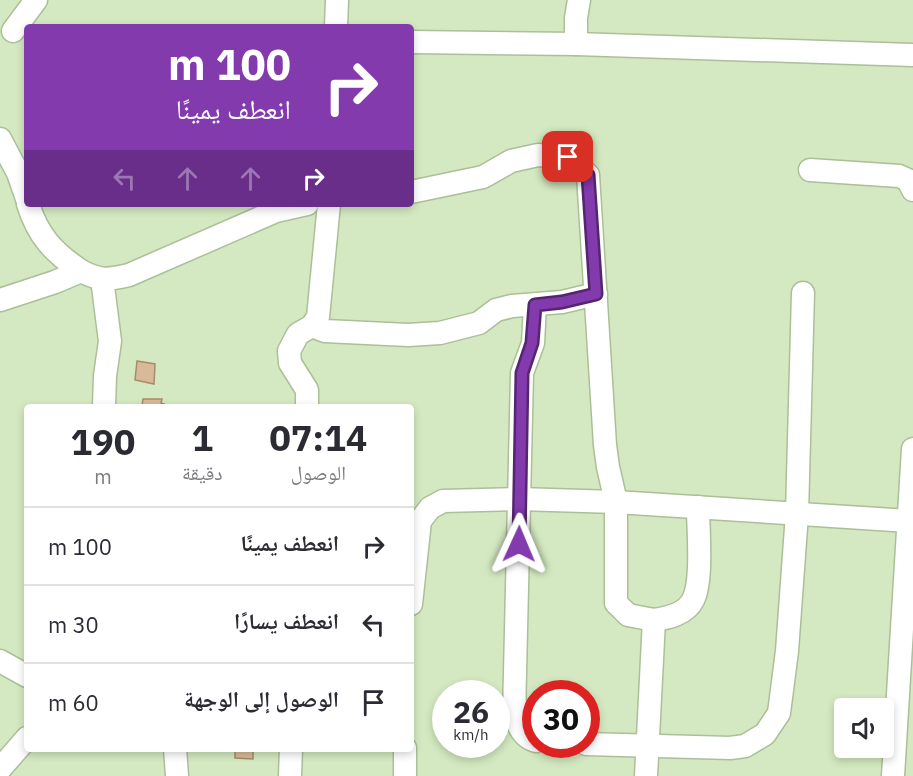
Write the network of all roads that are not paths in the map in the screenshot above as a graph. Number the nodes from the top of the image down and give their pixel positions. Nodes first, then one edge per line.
1 (36, 0) edge
2 (337, 0) edge
3 (579, 0) edge
4 (336, 24) edge
5 (13, 31) edge
6 (414, 42) edge
7 (576, 44) junction
8 (913, 55) edge
9 (0, 139) edge
10 (810, 170) dead end
11 (24, 190) edge
12 (913, 190) edge
13 (414, 191) edge
14 (29, 207) edge
15 (303, 207) edge
16 (321, 207) edge
17 (81, 271) junction
18 (102, 279) junction
19 (803, 293) dead end
20 (596, 294) junction
21 (0, 300) edge
22 (535, 305) junction
23 (312, 327) junction
24 (104, 404) edge
25 (307, 404) edge
26 (913, 449) edge
27 (519, 499) junction
28 (616, 502) junction
29 (698, 507) junction
30 (797, 514) junction
31 (909, 521) junction
32 (414, 576) edge
33 (654, 620) junction
34 (0, 661) edge
35 (906, 665) edge
36 (24, 674) edge
37 (522, 732) edge
38 (24, 741) edge
39 (600, 744) edge
40 (648, 746) junction
41 (175, 752) edge
42 (291, 752) edge
43 (405, 752) edge
44 (0, 769) edge
45 (177, 776) edge
46 (290, 776) edge
47 (405, 776) edge
48 (646, 776) edge
49 (893, 776) edge

1 - 5 street
2 - 4 street
3 - 7 street
6 - 7 street
7 - 8 street
9 - 11 street
10 - 12 street
13 - 20 street
14 - 17 street
15 - 18 street
16 - 23 street
17 - 18 street
17 - 21 street
18 - 24 street
19 - 30 street
20 - 22 street
20 - 28 street
22 - 23 street
22 - 27 street
23 - 25 street
26 - 31 street
27 - 28 street
27 - 32 street
27 - 37 street
28 - 29 street
28 - 33 street
29 - 30 street
29 - 33 street
30 - 31 street
30 - 40 street
31 - 35 street
33 - 40 street
34 - 36 street
35 - 49 street
38 - 44 street
39 - 40 street
40 - 48 street
41 - 45 street
42 - 46 street
43 - 47 street

